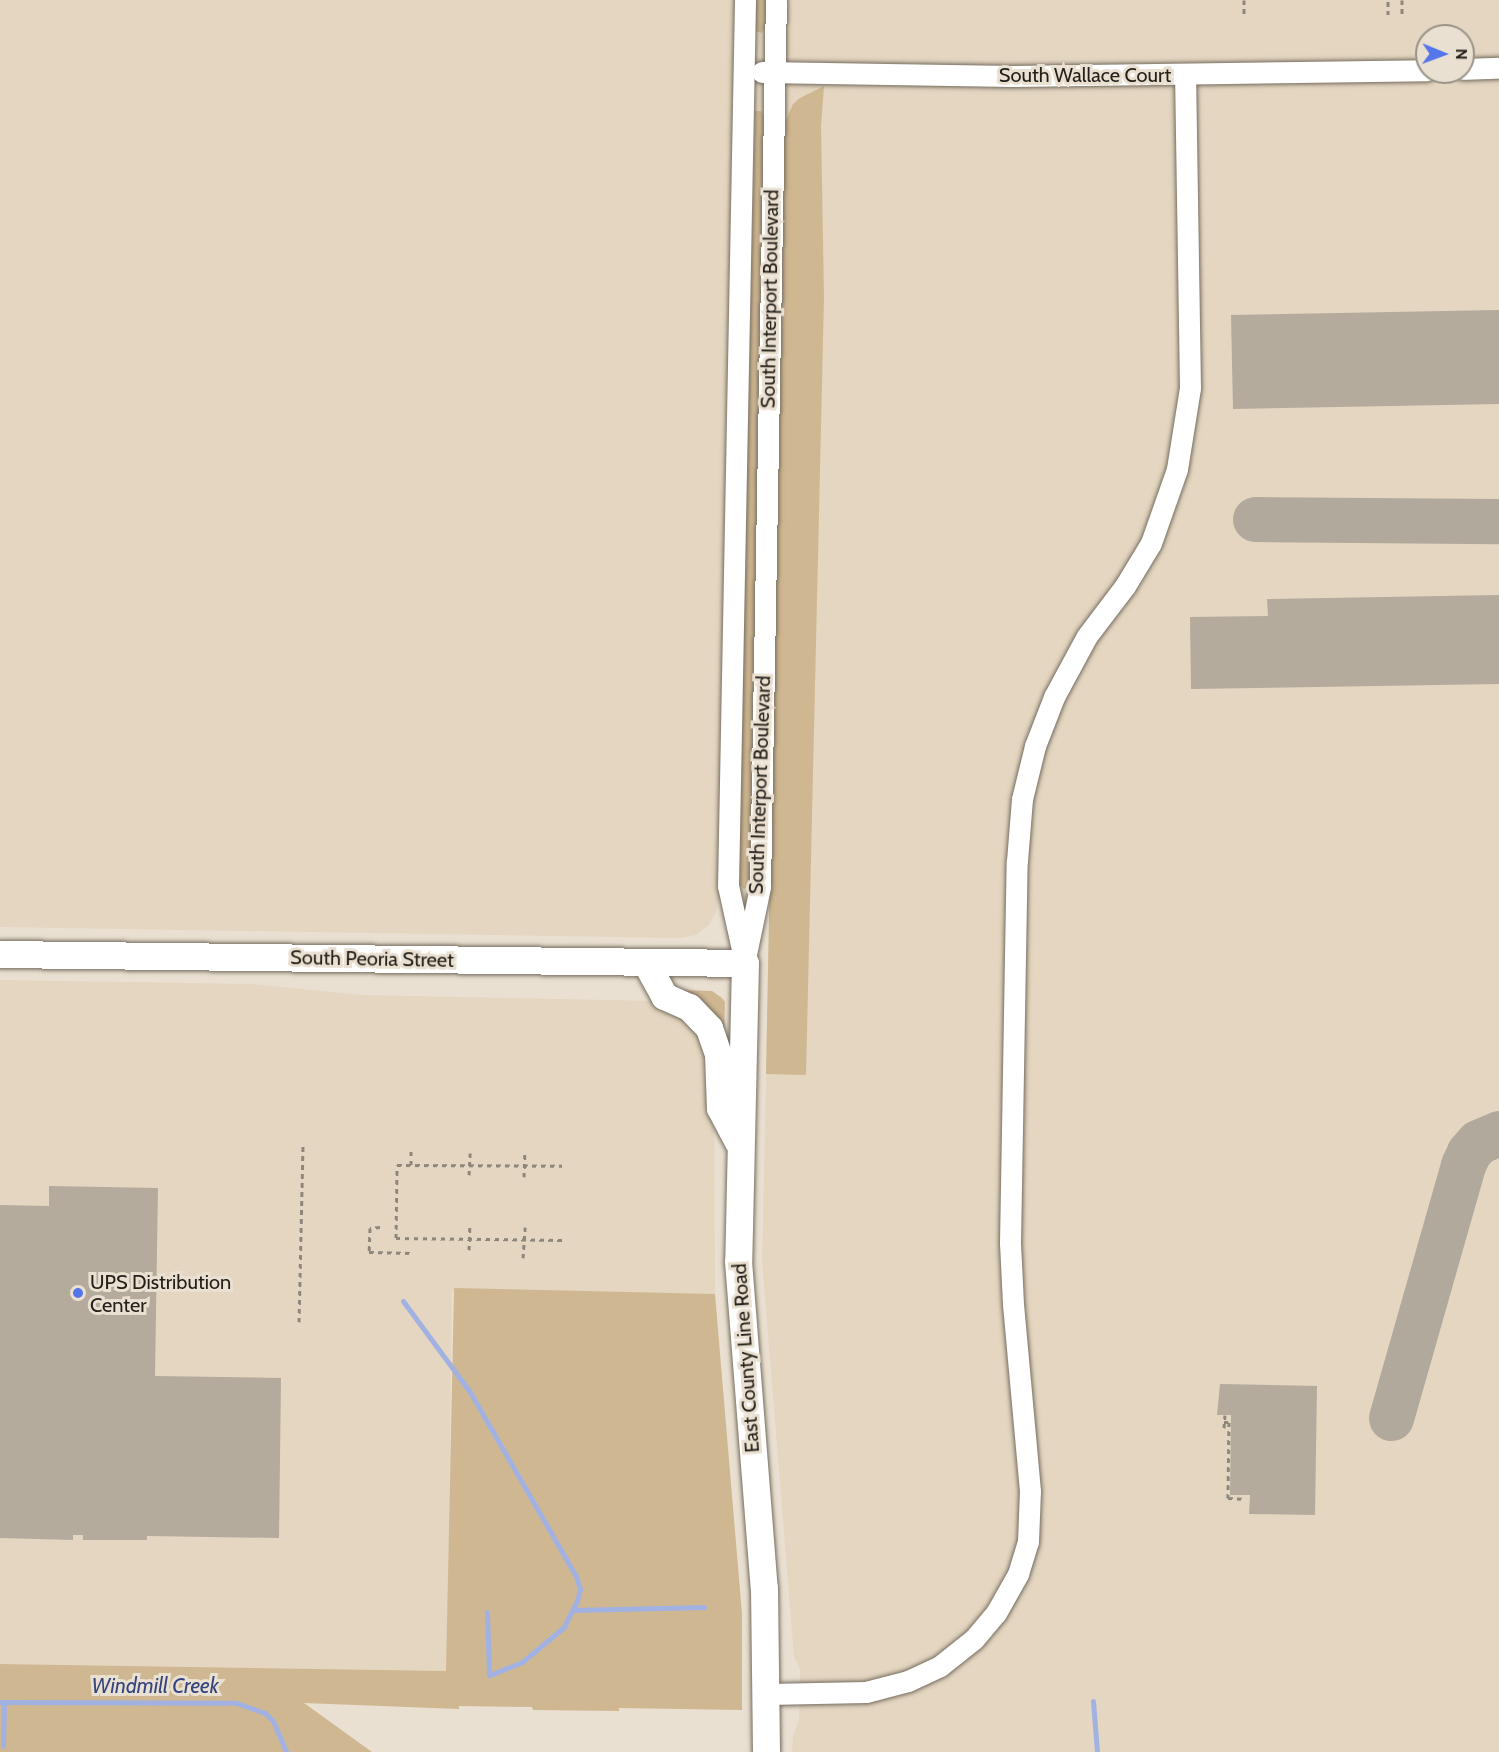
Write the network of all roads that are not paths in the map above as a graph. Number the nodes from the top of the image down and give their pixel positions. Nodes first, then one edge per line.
1 (745, 0) edge
2 (776, 0) edge
3 (1499, 68) edge
4 (1475, 69) edge
5 (1415, 70) edge
6 (744, 72) junction
7 (774, 72) junction
8 (1185, 74) junction
9 (0, 954) edge
10 (646, 963) junction
11 (744, 963) junction
12 (740, 1146) junction
13 (767, 1694) junction
14 (766, 1752) edge

1 - 6 street, South Interport Boulevard
2 - 7 street, South Interport Boulevard
3 - 4 street
5 - 8 street, South Wallace Court
6 - 7 street, South Wallace Court
6 - 11 street, South Interport Boulevard
7 - 8 street, South Wallace Court
7 - 11 street, South Interport Boulevard
8 - 13 street
9 - 10 main road, South Peoria Street
10 - 11 main road, South Peoria Street
10 - 12 main road
11 - 12 main road, East County Line Road
12 - 13 main road, East County Line Road
13 - 14 main road, East County Line Road

